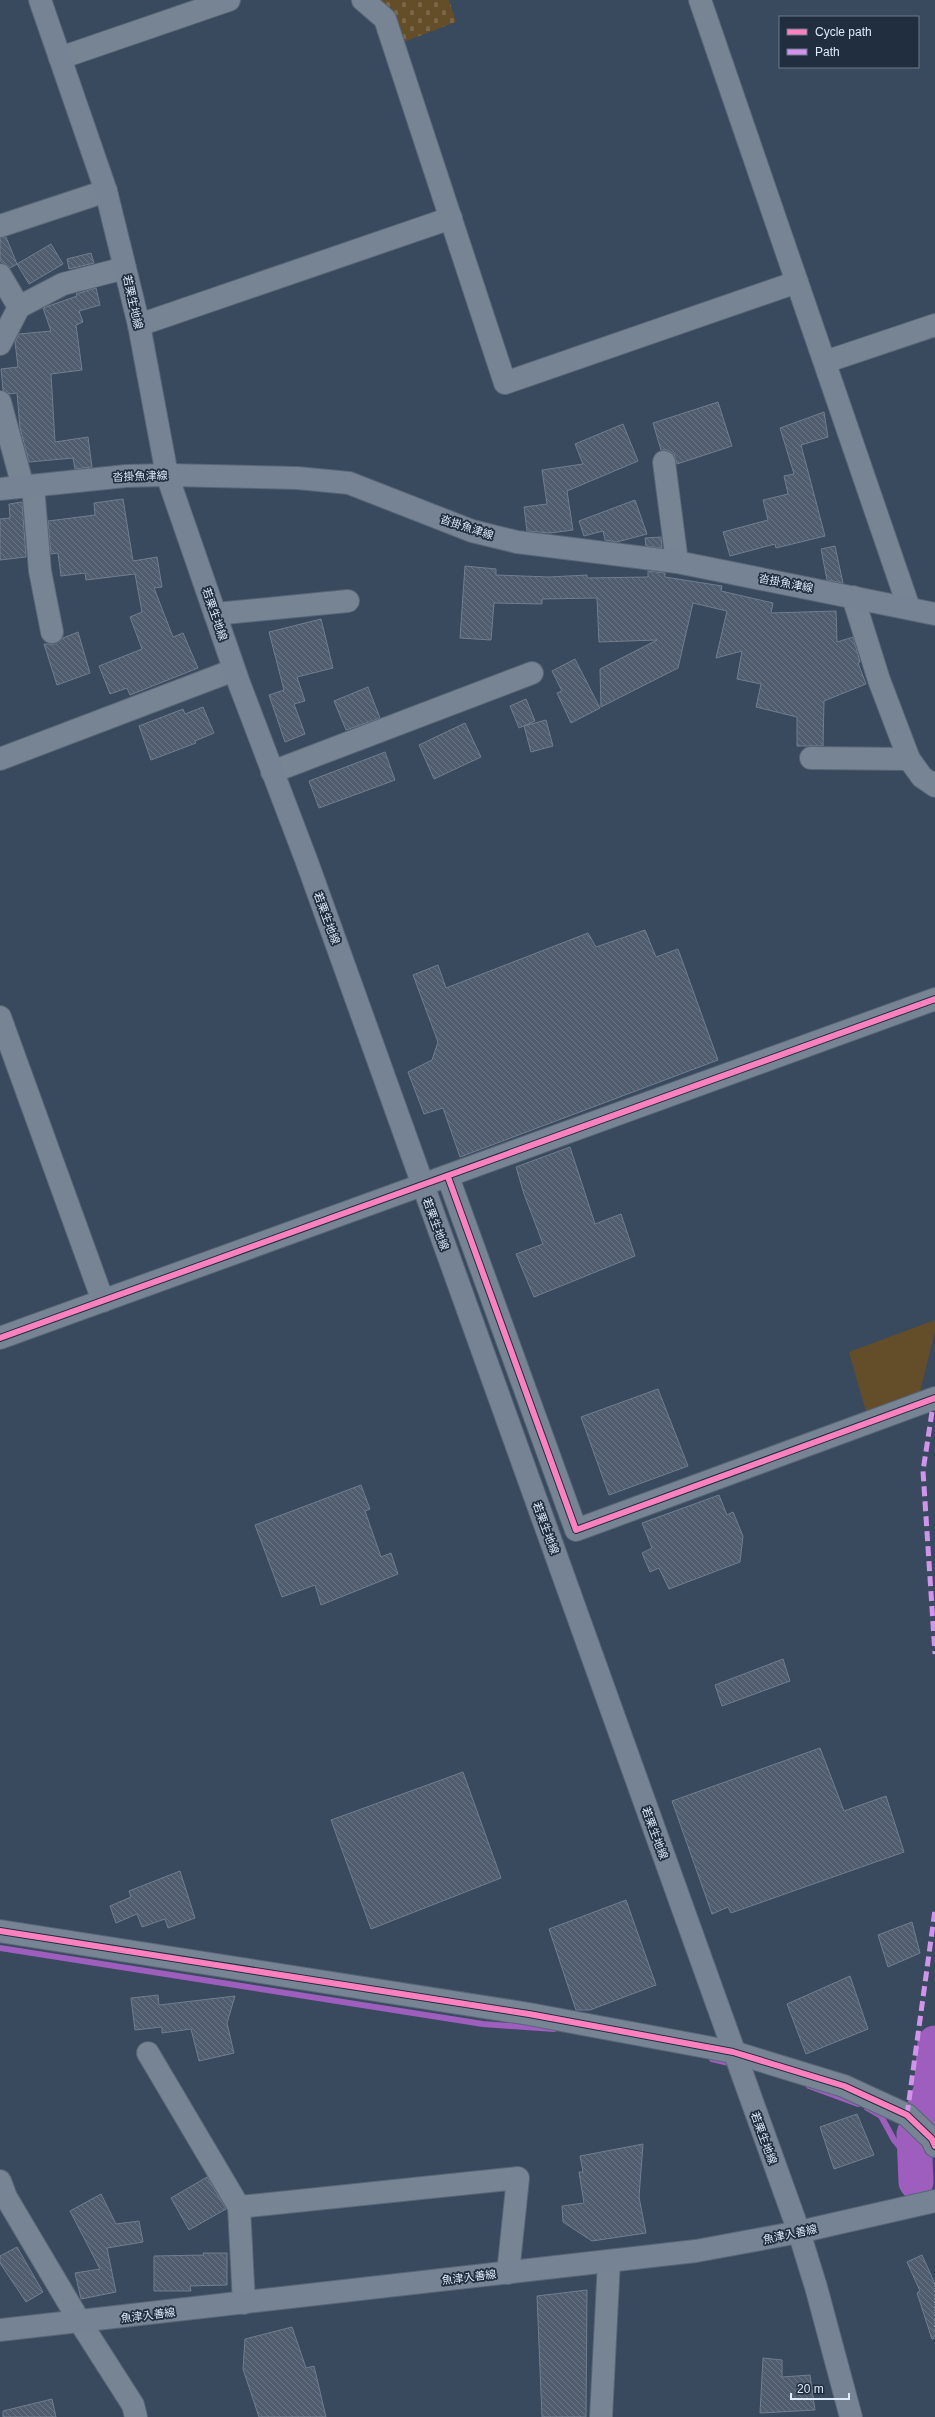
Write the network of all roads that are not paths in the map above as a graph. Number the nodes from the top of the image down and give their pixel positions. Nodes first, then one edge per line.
1 (40, 0) edge
2 (229, 0) edge
3 (363, 0) edge
4 (700, 0) edge
5 (60, 58) junction
6 (106, 191) junction
7 (451, 218) junction
8 (0, 226) edge
9 (125, 268) junction
10 (0, 275) edge
11 (797, 282) junction
12 (19, 307) junction
13 (138, 325) junction
14 (935, 325) edge
15 (0, 344) edge
16 (825, 362) junction
17 (0, 402) edge
18 (664, 462) dead end
19 (167, 475) junction
20 (28, 486) junction
21 (0, 489) edge
22 (678, 562) junction
23 (853, 597) junction
24 (348, 601) dead end
25 (909, 608) junction
26 (215, 614) junction
27 (935, 614) edge
28 (52, 632) dead end
29 (234, 670) junction
30 (532, 673) dead end
31 (811, 758) dead end
32 (0, 759) edge
33 (909, 759) junction
34 (272, 772) junction
35 (935, 786) edge
36 (935, 999) edge
37 (0, 1017) edge
38 (448, 1177) junction
39 (422, 1186) junction
40 (103, 1301) junction
41 (0, 1338) edge
42 (934, 1404) edge
43 (0, 1931) edge
44 (733, 2052) junction
45 (148, 2053) dead end
46 (935, 2146) edge
47 (0, 2181) edge
48 (935, 2201) edge
49 (239, 2207) junction
50 (799, 2232) junction
51 (609, 2261) junction
52 (508, 2273) junction
53 (244, 2303) junction
54 (80, 2322) junction
55 (0, 2330) edge
56 (136, 2417) edge
57 (601, 2417) edge
58 (851, 2417) edge

1 - 5 main road, 若栗生地線
2 - 5 street
3 - 7 street
4 - 11 street
5 - 6 main road, 若栗生地線
6 - 8 street
6 - 9 main road, 若栗生地線
7 - 11 street
7 - 13 street
9 - 12 street
9 - 13 main road, 若栗生地線
10 - 12 street
11 - 16 street
12 - 15 street
13 - 19 main road, 若栗生地線
14 - 16 street
16 - 25 street
17 - 20 street
18 - 22 street
19 - 20 main road, 沓掛魚津線
19 - 22 main road, 沓掛魚津線
19 - 26 main road, 若栗生地線
20 - 21 main road, 沓掛魚津線
20 - 28 street
22 - 23 main road, 沓掛魚津線
23 - 25 main road, 沓掛魚津線
23 - 33 street
24 - 26 street
25 - 27 main road, 沓掛魚津線
26 - 29 main road, 若栗生地線
29 - 32 street
29 - 34 main road, 若栗生地線
30 - 34 street
31 - 33 street
33 - 35 street
34 - 39 main road, 若栗生地線
36 - 38 street
37 - 40 street
38 - 39 street
38 - 42 street
39 - 40 street
39 - 44 main road, 若栗生地線
40 - 41 street
43 - 44 street
44 - 46 street
44 - 50 main road, 若栗生地線
45 - 49 street
47 - 54 street
48 - 50 main road, 魚津入善線
49 - 52 street
49 - 53 street
50 - 51 main road, 魚津入善線
50 - 58 main road, 若栗生地線
51 - 52 main road, 魚津入善線
51 - 57 street
52 - 53 main road, 魚津入善線
53 - 54 main road, 魚津入善線
54 - 55 main road, 魚津入善線
54 - 56 street

